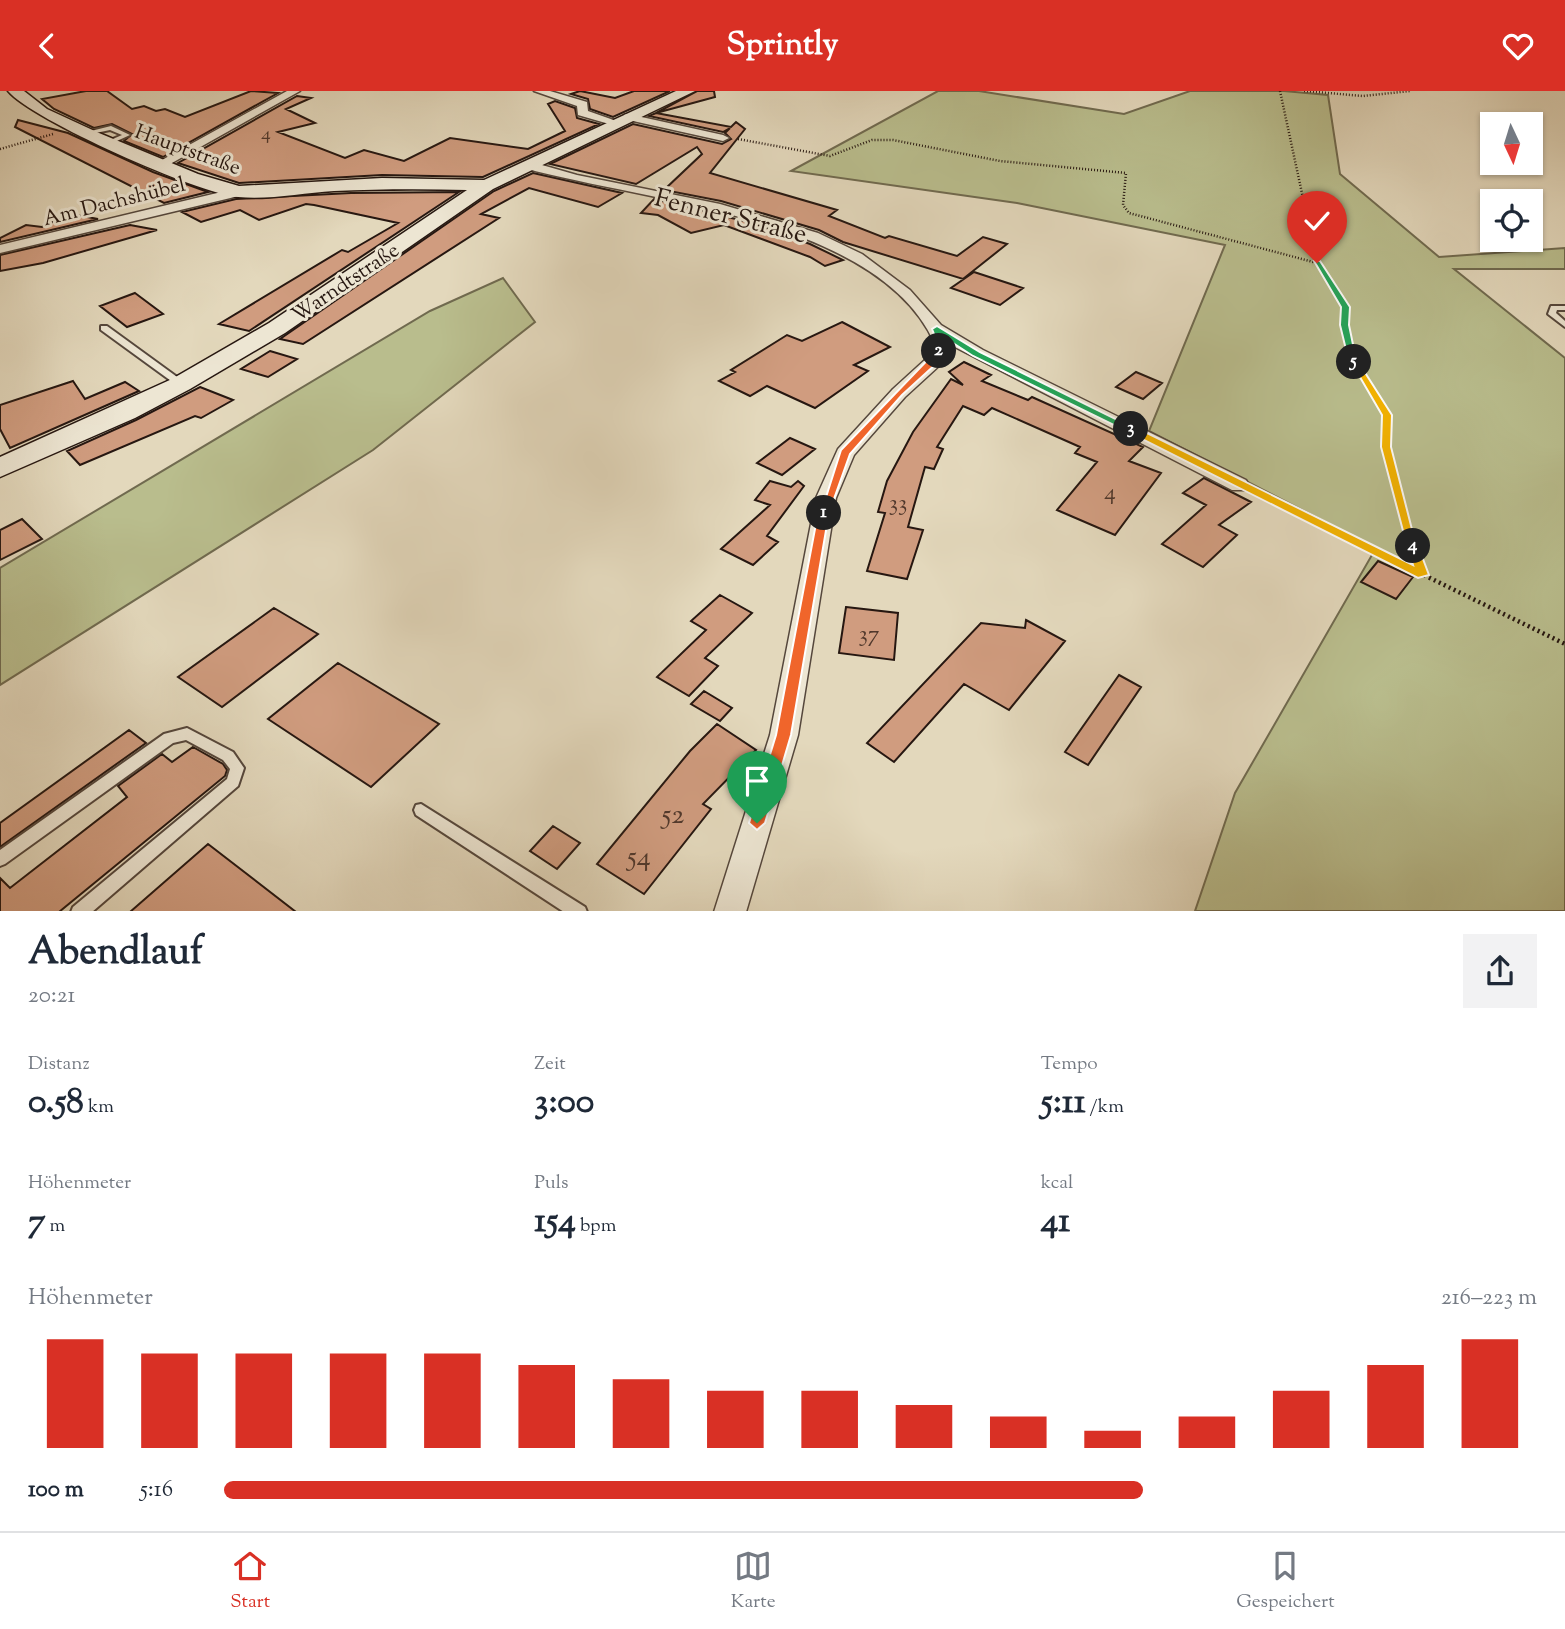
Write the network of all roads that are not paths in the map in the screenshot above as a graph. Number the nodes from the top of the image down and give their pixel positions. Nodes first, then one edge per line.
1 (15, 91) edge
2 (295, 91) edge
3 (539, 91) edge
4 (688, 91) edge
5 (622, 120) junction
6 (723, 138) road end
7 (159, 165) junction
8 (528, 165) junction
9 (487, 185) junction
10 (238, 192) junction
11 (0, 250) edge
12 (1565, 308) edge
13 (1565, 325) edge
14 (104, 328) dead end
15 (937, 329) junction
16 (181, 384) junction
17 (0, 468) edge
18 (1239, 485) road end
19 (421, 810) dead end
20 (0, 859) edge
21 (80, 911) edge
22 (577, 911) edge
23 (730, 911) edge

1 - 7 main road, Hauptstraße
2 - 7 street
3 - 5 street
4 - 5 main road, Warndtstraße
5 - 6 street
5 - 8 main road, Warndtstraße
7 - 10 main road, Hauptstraße
8 - 9 main road, Warndtstraße
8 - 15 street, Fenner Straße
9 - 10 main road, Hauptstraße
9 - 16 main road, Warndtstraße
10 - 11 street, Am Dachshübel
12 - 13 lane
14 - 16 lane
15 - 18 street, Fenner Straße
15 - 23 street
16 - 17 main road, Warndtstraße
19 - 22 lane
20 - 21 lane

